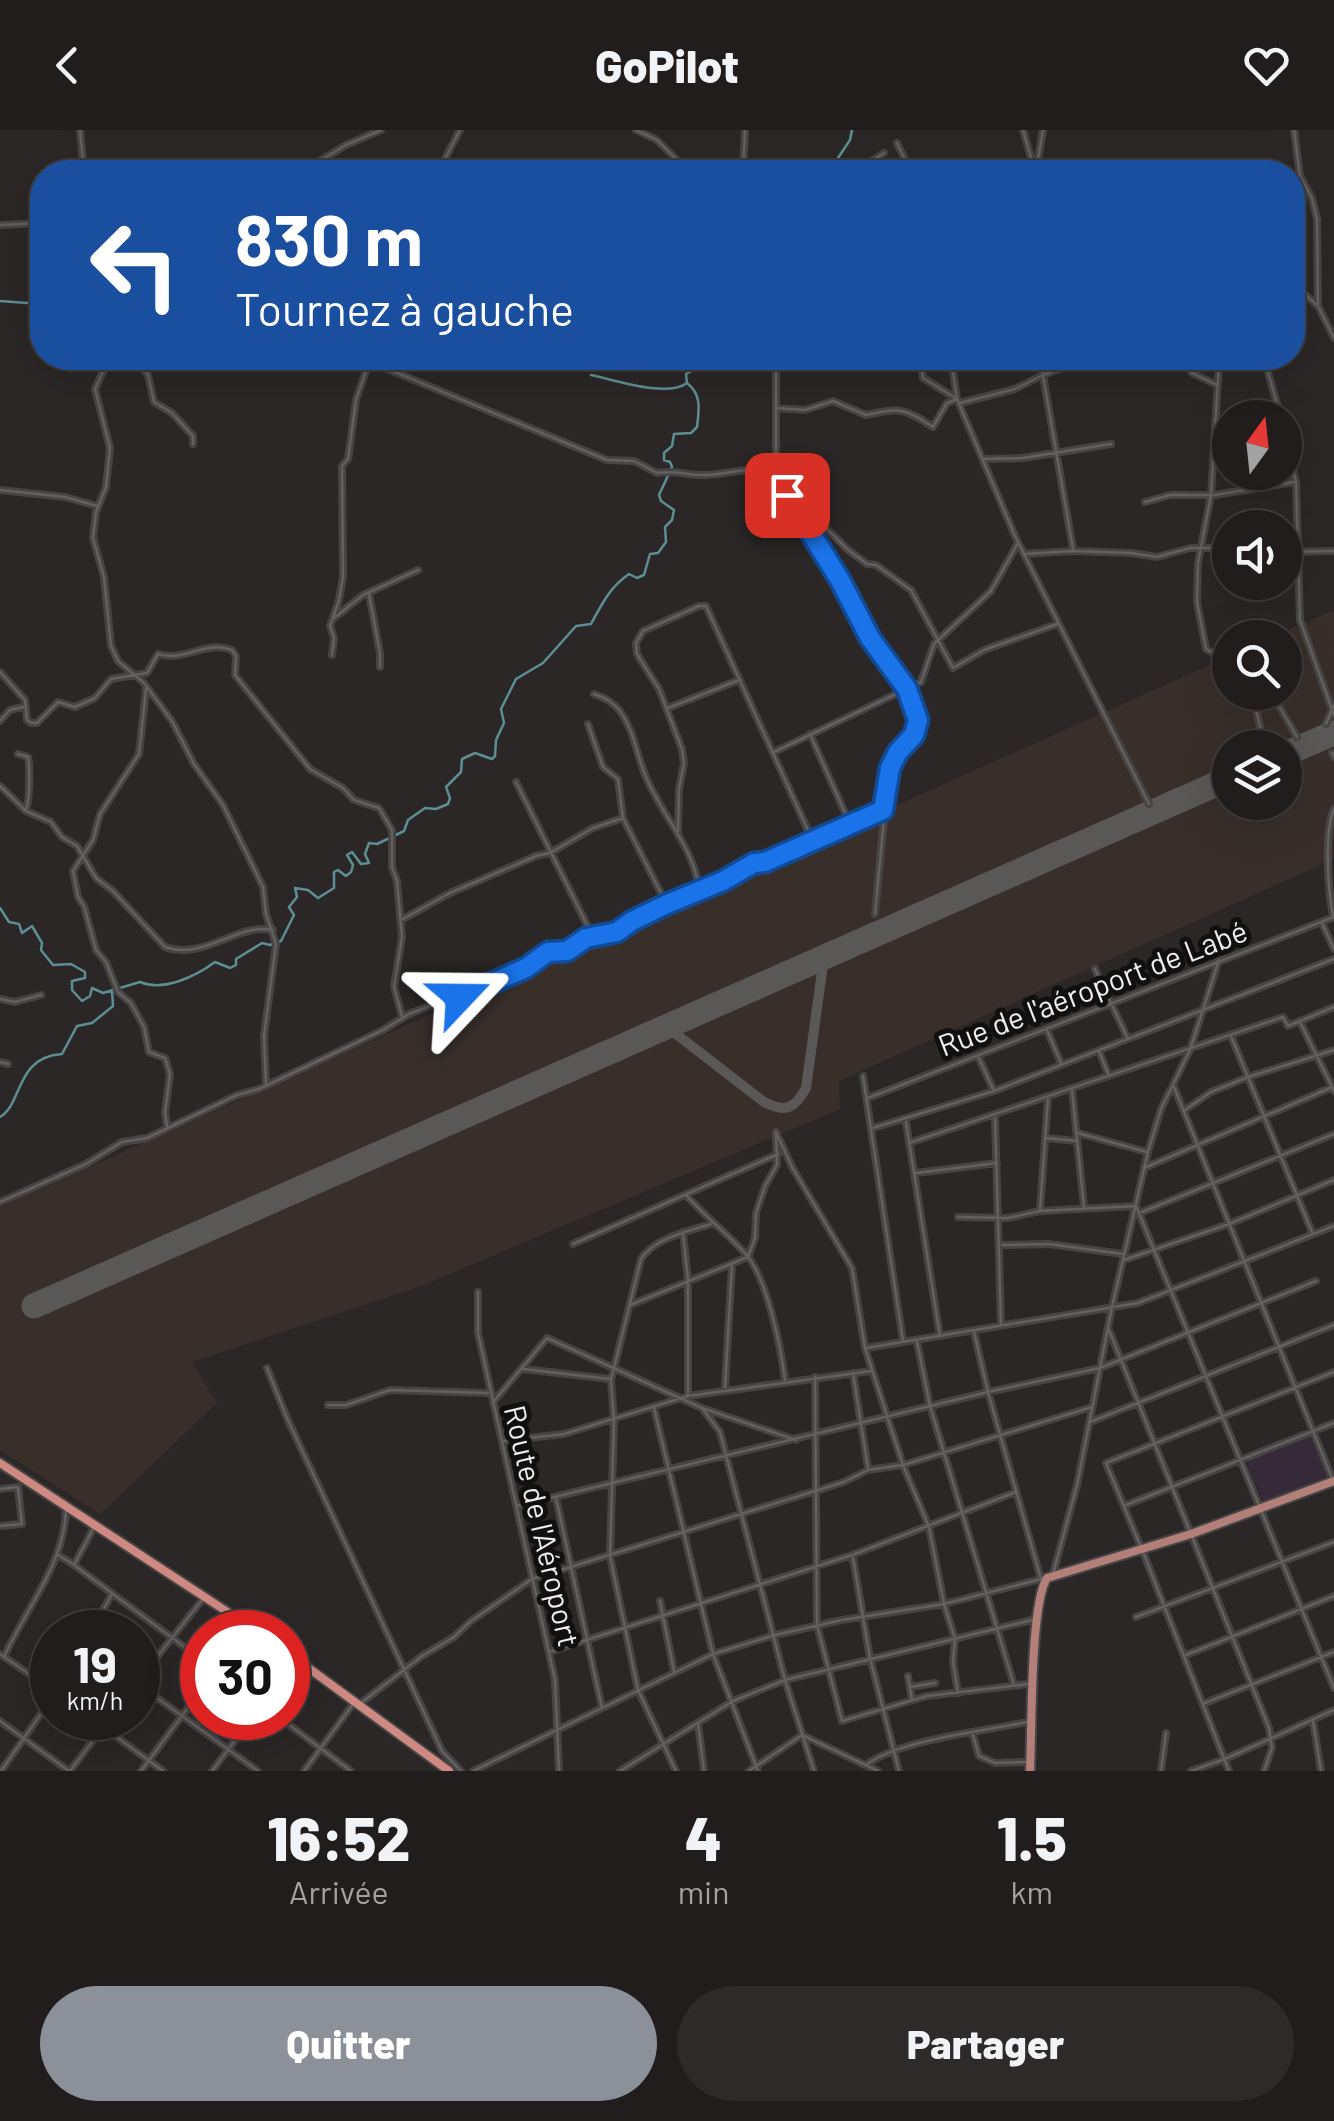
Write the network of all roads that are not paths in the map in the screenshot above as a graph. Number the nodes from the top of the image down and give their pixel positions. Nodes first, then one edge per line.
1 (80, 130) edge
2 (381, 130) edge
3 (460, 130) edge
4 (636, 130) edge
5 (745, 130) edge
6 (1024, 130) edge
7 (1043, 130) edge
8 (1294, 130) edge
9 (897, 143) dead end
10 (884, 153) dead end
11 (83, 160) edge
12 (322, 160) edge
13 (444, 160) edge
14 (677, 160) edge
15 (744, 160) edge
16 (874, 160) edge
17 (905, 160) edge
18 (1033, 160) edge
19 (1038, 160) edge
20 (1298, 160) edge
21 (1305, 185) edge
22 (30, 224) edge
23 (0, 225) edge
24 (1305, 294) edge
25 (1318, 306) junction
26 (1334, 338) edge
27 (104, 370) edge
28 (144, 370) edge
29 (366, 370) edge
30 (395, 370) edge
31 (776, 370) edge
32 (922, 370) edge
33 (953, 370) edge
34 (1042, 370) edge
35 (1054, 370) edge
36 (1191, 370) edge
37 (1219, 370) edge
38 (1267, 370) edge
39 (1043, 374) junction
40 (1218, 386) junction
41 (1218, 400) edge
42 (1276, 400) edge
43 (958, 401) junction
44 (776, 408) junction
45 (193, 444) dead end
46 (1111, 444) dead end
47 (1056, 452) junction
48 (982, 460) junction
49 (772, 474) junction
50 (1212, 483) edge
51 (0, 490) edge
52 (1244, 490) edge
53 (787, 495) junction
54 (1211, 495) junction
55 (1145, 502) dead end
56 (98, 506) junction
57 (1018, 543) junction
58 (1203, 546) junction
59 (1212, 547) edge
60 (1073, 551) junction
61 (1334, 551) edge
62 (1302, 552) edge
63 (1023, 554) junction
64 (418, 570) dead end
65 (368, 593) junction
66 (1300, 600) edge
67 (332, 620) junction
68 (1058, 623) junction
69 (940, 638) junction
70 (1212, 652) edge
71 (332, 655) dead end
72 (380, 668) dead end
73 (0, 672) edge
74 (147, 673) junction
75 (133, 675) junction
76 (740, 680) junction
77 (146, 685) junction
78 (907, 689) junction
79 (594, 694) dead end
80 (25, 707) junction
81 (666, 708) junction
82 (1333, 710) edge
83 (0, 722) edge
84 (588, 724) dead end
85 (1326, 724) dead end
86 (810, 734) junction
87 (773, 752) junction
88 (18, 754) dead end
89 (516, 782) dead end
90 (0, 786) edge
91 (1149, 804) dead end
92 (1334, 809) edge
93 (26, 810) junction
94 (883, 810) junction
95 (623, 818) junction
96 (850, 823) junction
97 (678, 831) junction
98 (813, 840) junction
99 (550, 853) junction
100 (84, 857) junction
101 (699, 892) junction
102 (667, 904) junction
103 (875, 914) dead end
104 (1334, 917) edge
105 (402, 921) junction
106 (1322, 922) junction
107 (273, 930) junction
108 (593, 936) junction
109 (1334, 949) edge
110 (1334, 959) edge
111 (1219, 960) junction
112 (1095, 969) dead end
113 (41, 996) dead end
114 (0, 998) edge
115 (1112, 1002) junction
116 (1334, 1006) edge
117 (1205, 1008) junction
118 (402, 1018) junction
119 (1300, 1022) junction
120 (1046, 1028) junction
121 (1230, 1035) junction
122 (1128, 1039) junction
123 (1099, 1050) junction
124 (1190, 1050) junction
125 (1334, 1050) edge
126 (978, 1055) junction
127 (1316, 1058) junction
128 (0, 1062) edge
129 (8, 1064) dead end
130 (1061, 1064) junction
131 (863, 1076) dead end
132 (1110, 1076) junction
133 (1248, 1077) junction
134 (266, 1085) junction
135 (1174, 1086) junction
136 (1072, 1089) junction
137 (1332, 1090) edge
138 (994, 1091) junction
139 (868, 1098) junction
140 (1048, 1098) junction
141 (1184, 1110) junction
142 (995, 1114) junction
143 (1264, 1116) junction
144 (906, 1121) junction
145 (167, 1127) junction
146 (874, 1128) junction
147 (1076, 1132) junction
148 (1334, 1134) edge
149 (1046, 1138) junction
150 (1077, 1141) junction
151 (909, 1143) junction
152 (1198, 1145) junction
153 (1148, 1152) junction
154 (778, 1154) junction
155 (1280, 1155) junction
156 (997, 1163) junction
157 (1144, 1168) junction
158 (914, 1174) junction
159 (1334, 1180) edge
160 (1213, 1183) junction
161 (686, 1195) junction
162 (1296, 1195) junction
163 (0, 1202) edge
164 (1136, 1206) junction
165 (1084, 1209) junction
166 (1040, 1211) junction
167 (1140, 1212) junction
168 (958, 1217) dead end
169 (1000, 1218) junction
170 (711, 1224) junction
171 (1229, 1224) junction
172 (1334, 1226) edge
173 (683, 1232) junction
174 (1312, 1234) junction
175 (573, 1244) dead end
176 (1001, 1244) junction
177 (1156, 1251) junction
178 (748, 1257) junction
179 (1124, 1257) junction
180 (1244, 1261) junction
181 (732, 1263) junction
182 (688, 1281) junction
183 (1316, 1281) dead end
184 (1172, 1290) junction
185 (478, 1292) dead end
186 (1260, 1304) junction
187 (629, 1306) junction
188 (1112, 1308) junction
189 (1334, 1325) edge
190 (1001, 1326) junction
191 (1108, 1328) junction
192 (974, 1330) junction
193 (1190, 1332) junction
194 (940, 1336) junction
195 (916, 1340) junction
196 (904, 1342) junction
197 (1278, 1347) junction
198 (865, 1348) junction
199 (1121, 1360) junction
200 (268, 1368) dead end
201 (612, 1368) junction
202 (1100, 1368) junction
203 (522, 1369) junction
204 (872, 1371) junction
205 (1334, 1372) edge
206 (852, 1373) junction
207 (1208, 1375) junction
208 (815, 1377) junction
209 (612, 1380) junction
210 (785, 1380) junction
211 (1294, 1388) junction
212 (724, 1390) junction
213 (988, 1392) junction
214 (491, 1393) junction
215 (688, 1396) junction
216 (682, 1399) junction
217 (493, 1402) junction
218 (1138, 1403) junction
219 (328, 1405) dead end
220 (930, 1406) junction
221 (654, 1407) junction
222 (702, 1408) junction
223 (1092, 1408) junction
224 (1224, 1416) junction
225 (887, 1417) junction
226 (614, 1421) junction
227 (1089, 1422) junction
228 (1334, 1423) edge
229 (861, 1424) junction
230 (1312, 1431) junction
231 (1000, 1434) junction
232 (815, 1436) junction
233 (797, 1440) junction
234 (500, 1441) junction
235 (1154, 1444) junction
236 (944, 1450) junction
237 (728, 1457) junction
238 (1242, 1459) junction
239 (0, 1463) edge
240 (903, 1464) junction
241 (868, 1470) junction
242 (669, 1471) junction
243 (1334, 1482) edge
244 (21, 1483) junction
245 (612, 1484) junction
246 (1172, 1487) junction
247 (0, 1490) edge
248 (815, 1491) junction
249 (1016, 1492) junction
250 (556, 1496) junction
251 (66, 1505) junction
252 (517, 1506) junction
253 (1124, 1506) junction
254 (1262, 1508) junction
255 (964, 1513) junction
256 (743, 1514) junction
257 (96, 1524) junction
258 (0, 1526) edge
259 (929, 1527) junction
260 (684, 1532) junction
261 (1191, 1534) junction
262 (1334, 1542) edge
263 (1142, 1549) junction
264 (852, 1554) junction
265 (57, 1555) junction
266 (610, 1556) junction
267 (1284, 1561) junction
268 (74, 1565) junction
269 (815, 1566) junction
270 (571, 1568) junction
271 (1047, 1577) junction
272 (532, 1579) junction
273 (762, 1584) junction
274 (1213, 1588) junction
275 (112, 1593) junction
276 (984, 1594) junction
277 (206, 1596) junction
278 (1334, 1596) edge
279 (660, 1601) dead end
280 (701, 1603) junction
281 (944, 1604) junction
282 (1166, 1606) junction
283 (1302, 1609) junction
284 (103, 1610) edge
285 (223, 1610) edge
286 (663, 1616) junction
287 (862, 1616) junction
288 (1136, 1617) dead end
289 (1036, 1618) junction
290 (817, 1625) junction
291 (624, 1628) junction
292 (995, 1629) junction
293 (775, 1634) junction
294 (170, 1636) junction
295 (1232, 1636) junction
296 (955, 1638) junction
297 (585, 1641) junction
298 (180, 1644) edge
299 (160, 1650) edge
300 (549, 1652) junction
301 (1334, 1652) edge
302 (713, 1654) junction
303 (2, 1655) edge
304 (1185, 1655) junction
305 (1322, 1657) junction
306 (870, 1658) junction
307 (310, 1668) edge
308 (828, 1668) junction
309 (405, 1671) junction
310 (674, 1673) junction
311 (30, 1675) edge
312 (908, 1676) dead end
313 (785, 1680) junction
314 (1034, 1683) junction
315 (935, 1684) dead end
316 (1252, 1684) junction
317 (1014, 1686) junction
318 (910, 1688) junction
319 (1334, 1688) edge
320 (638, 1690) junction
321 (958, 1693) junction
322 (160, 1699) edge
323 (733, 1700) junction
324 (912, 1700) junction
325 (358, 1702) junction
326 (1204, 1704) junction
327 (602, 1708) junction
328 (882, 1709) junction
329 (1334, 1710) edge
330 (180, 1714) edge
331 (180, 1719) edge
332 (1032, 1720) junction
333 (1312, 1720) junction
334 (0, 1721) edge
335 (698, 1722) junction
336 (30, 1729) edge
337 (559, 1730) junction
338 (1166, 1733) dead end
339 (972, 1734) junction
340 (802, 1735) junction
341 (24, 1738) junction
342 (1272, 1738) junction
343 (93, 1740) edge
344 (120, 1740) edge
345 (217, 1740) edge
346 (235, 1740) edge
347 (310, 1740) edge
348 (662, 1745) junction
349 (229, 1748) junction
350 (321, 1748) junction
351 (894, 1751) junction
352 (1226, 1759) junction
353 (148, 1761) junction
354 (756, 1765) junction
355 (866, 1765) junction
356 (1030, 1767) edge
357 (2, 1771) edge
358 (69, 1771) edge
359 (141, 1771) edge
360 (162, 1771) edge
361 (212, 1771) edge
362 (258, 1771) edge
363 (304, 1771) edge
364 (351, 1771) edge
365 (450, 1771) edge
366 (461, 1771) edge
367 (473, 1771) edge
368 (559, 1771) edge
369 (620, 1771) edge
370 (676, 1771) edge
371 (704, 1771) edge
372 (749, 1771) edge
373 (758, 1771) edge
374 (814, 1771) edge
375 (878, 1771) edge
376 (899, 1771) edge
377 (1161, 1771) edge
378 (1191, 1771) edge
379 (1229, 1771) edge
380 (1264, 1771) edge
381 (1321, 1771) edge

1 - 11 street
2 - 12 street
3 - 13 street
4 - 14 street
5 - 15 street
6 - 18 street
7 - 19 street
8 - 20 street
9 - 17 street
10 - 16 street
21 - 25 street
22 - 23 street
24 - 25 street
25 - 26 street
27 - 56 street
28 - 45 street
29 - 67 street
30 - 49 street
31 - 44 street
32 - 43 street
33 - 43 street
34 - 39 street
35 - 39 street
36 - 40 street
37 - 40 street
38 - 42 street
39 - 43 street
39 - 47 street
40 - 41 street
43 - 44 street
43 - 48 street
44 - 49 street
46 - 47 street
47 - 48 street
47 - 60 street
48 - 57 street
49 - 53 street
50 - 54 street
51 - 56 street
52 - 54 street
53 - 69 street
53 - 78 street
54 - 55 street
54 - 58 street
56 - 75 street
57 - 63 street
57 - 69 street
58 - 59 street
58 - 60 street
58 - 70 street
60 - 63 street
61 - 62 street
63 - 68 street
64 - 65 street
65 - 67 street
65 - 72 street
66 - 82 street
67 - 71 street
68 - 69 street
68 - 91 street
69 - 78 street
73 - 80 street
74 - 75 street
74 - 77 street
74 - 105 street
75 - 77 street
75 - 80 street
76 - 81 street
76 - 81 street
76 - 87 street
77 - 100 street
77 - 107 street
78 - 86 street
78 - 94 street
79 - 97 street
80 - 83 street
81 - 97 street
82 - 85 street
84 - 95 street
86 - 87 street
86 - 96 street
87 - 98 street
88 - 93 street
89 - 99 street
90 - 93 street
92 - 104 street
93 - 100 street
94 - 96 street
94 - 103 street
95 - 99 street
95 - 102 street
96 - 98 street
97 - 101 street
98 - 101 street
99 - 105 street
99 - 108 street
100 - 107 street
100 - 145 street
101 - 102 street
102 - 108 street
104 - 106 street, Rue de l'aéroport de Labé
105 - 118 street
106 - 109 street
106 - 111 street, Rue de l'aéroport de Labé
107 - 134 street
108 - 118 street
110 - 117 street
111 - 115 street, Rue de l'aéroport de Labé
111 - 117 street
112 - 115 street
113 - 114 street
115 - 120 street, Rue de l'aéroport de Labé
115 - 122 street
116 - 119 street
117 - 122 street
117 - 124 street
118 - 134 street
119 - 121 street
119 - 127 street
120 - 126 street, Rue de l'aéroport de Labé
120 - 130 street
121 - 124 street
121 - 133 street
122 - 123 street
123 - 130 street
123 - 132 street
124 - 132 street
124 - 135 street
125 - 127 street
126 - 138 street
126 - 139 street, Rue de l'aéroport de Labé
127 - 133 street
127 - 137 street
128 - 129 street
130 - 138 street
131 - 139 street
132 - 136 street
133 - 141 street
133 - 143 street
134 - 145 street
135 - 141 street
135 - 153 street
136 - 140 street
136 - 147 street
137 - 143 street
138 - 144 street
139 - 146 street
140 - 142 street
140 - 149 street
141 - 152 street
142 - 151 street
142 - 156 street
143 - 152 street
143 - 155 street
144 - 146 street
144 - 151 street
145 - 163 street
146 - 196 street
147 - 150 street
147 - 153 street
148 - 155 street
149 - 150 street
149 - 166 street
150 - 165 street
151 - 158 street
152 - 157 street
152 - 160 street
153 - 157 street
154 - 161 street
154 - 178 street
154 - 198 street
155 - 160 street
155 - 162 street
156 - 158 street
156 - 169 street
157 - 164 street
158 - 194 street
159 - 162 street
160 - 167 street
160 - 171 street
161 - 170 street
161 - 175 street
162 - 171 street
162 - 174 street
164 - 165 street
164 - 167 street
164 - 179 street
165 - 166 street
166 - 169 street
167 - 177 street
168 - 169 street
169 - 176 street
170 - 173 street
170 - 178 street
171 - 177 street
171 - 180 street
172 - 174 street
173 - 182 street
173 - 187 street
174 - 180 street
176 - 179 street
176 - 190 street
177 - 179 street
177 - 184 street
178 - 181 street
178 - 210 street
179 - 188 street
180 - 184 street
180 - 186 street
181 - 182 street
181 - 212 street
182 - 187 street
182 - 215 street
183 - 186 street
184 - 188 street
184 - 193 street
185 - 214 street, Route de l'Aéroport
186 - 193 street
186 - 197 street
187 - 201 street
188 - 190 street
188 - 191 street
189 - 197 street
190 - 192 street
191 - 199 street
191 - 202 street
192 - 194 street
192 - 213 street
193 - 199 street
193 - 207 street
194 - 195 street
195 - 196 street
195 - 220 street
196 - 198 street
197 - 207 street
197 - 211 street
198 - 204 street
199 - 202 street
199 - 218 street
200 - 309 street
201 - 203 street
201 - 209 street
201 - 216 street
202 - 213 street
202 - 223 street
203 - 209 street
203 - 217 street
204 - 206 street
204 - 225 street
205 - 211 street
206 - 208 street
206 - 229 street
207 - 218 street
207 - 224 street
208 - 210 street
208 - 232 street
209 - 226 street
210 - 212 street
211 - 224 street
211 - 230 street
212 - 215 street
213 - 220 street
213 - 231 street
214 - 217 street, Route de l'Aéroport
214 - 219 street
215 - 216 street
216 - 221 street
216 - 222 street
217 - 234 street, Route de l'Aéroport
218 - 227 street
218 - 235 street
220 - 225 street
220 - 236 street
221 - 226 street
221 - 242 street
222 - 233 street
222 - 237 street
223 - 227 street
223 - 231 street
224 - 235 street
224 - 238 street
225 - 229 street
225 - 240 street
226 - 234 street
226 - 245 street
227 - 271 street
228 - 230 street
229 - 232 street
229 - 241 street
230 - 238 street
230 - 243 street
231 - 236 street
231 - 249 street
232 - 233 street
232 - 248 street
233 - 237 street
234 - 252 street, Route de l'Aéroport
235 - 246 street
235 - 253 street
236 - 240 street
236 - 255 street
237 - 242 street
237 - 256 street
238 - 246 street
238 - 254 street
239 - 244 highway
240 - 241 street
240 - 259 street
241 - 248 street
242 - 245 street
242 - 260 street
243 - 254 main road
244 - 247 street
244 - 251 highway
244 - 258 street
245 - 250 street
245 - 266 street
246 - 253 street
246 - 261 street
248 - 256 street
248 - 269 street
249 - 255 street
249 - 271 street
250 - 252 street
250 - 270 street
251 - 257 highway
251 - 265 street
252 - 272 street, Route de l'Aéroport
253 - 263 street
254 - 261 main road
254 - 267 street
255 - 259 street
255 - 276 street
256 - 260 street
256 - 273 street
257 - 268 street
257 - 277 highway
259 - 264 street
259 - 281 street
260 - 266 street
260 - 280 street
261 - 263 main road
261 - 274 street
262 - 267 street
263 - 271 main road
263 - 282 street
264 - 269 street
264 - 287 street
265 - 268 street
265 - 303 street
266 - 270 street
266 - 291 street
267 - 274 street
267 - 283 street
268 - 275 street
269 - 273 street
269 - 290 street
270 - 272 street
270 - 297 street
271 - 276 street
271 - 289 main road
272 - 300 street, Route de l'Aéroport
272 - 309 street
273 - 280 street
273 - 293 street
274 - 282 street
274 - 295 street
275 - 284 street
275 - 294 street
276 - 281 street
276 - 292 street
277 - 285 highway
277 - 294 street
278 - 283 street
279 - 286 street
280 - 286 street
280 - 302 street
281 - 287 street
281 - 296 street
282 - 288 street
282 - 304 street
283 - 295 street
283 - 305 street
286 - 291 street
286 - 310 street
287 - 290 street
287 - 306 street
289 - 292 street
289 - 314 main road
290 - 293 street
290 - 308 street
291 - 297 street
291 - 320 street
292 - 296 street
292 - 317 street
293 - 302 street
293 - 313 street
294 - 298 street
294 - 299 street
295 - 304 street
295 - 316 street
296 - 306 street
296 - 321 street
297 - 300 street
297 - 327 street
300 - 337 street, Route de l'Aéroport
301 - 305 street
302 - 310 street
302 - 323 street
303 - 311 street
304 - 326 street
305 - 316 street
305 - 319 street
306 - 308 street
306 - 328 street
307 - 325 highway
308 - 313 street
308 - 328 street
309 - 325 street
309 - 366 street
310 - 320 street
312 - 318 street
313 - 323 street
313 - 340 street
314 - 317 street
314 - 332 main road
315 - 318 street
316 - 326 street
316 - 342 street
317 - 321 street
318 - 324 street
320 - 327 street
320 - 348 street
321 - 324 street
322 - 330 street
323 - 335 street
323 - 354 street
324 - 328 street
325 - 350 street
325 - 365 highway
326 - 352 street
327 - 337 street
328 - 351 street
329 - 333 street
331 - 353 street
332 - 339 street
332 - 356 main road
333 - 342 street
333 - 381 street
334 - 341 street
335 - 348 street
335 - 371 street
336 - 341 street
337 - 367 street
337 - 368 street, Route de l'Aéroport
338 - 377 street
339 - 351 street
339 - 356 street
340 - 354 street
340 - 355 street
340 - 374 street
341 - 357 street
341 - 358 street
342 - 352 street
342 - 380 street
343 - 358 street
344 - 353 street
345 - 349 street
346 - 349 street
347 - 350 street
348 - 369 street
348 - 370 street
349 - 361 street
349 - 362 street
350 - 363 street
350 - 364 street
351 - 355 street
351 - 376 street
352 - 378 street
352 - 379 street
353 - 359 street
353 - 360 street
354 - 372 street
354 - 373 street
355 - 375 street

